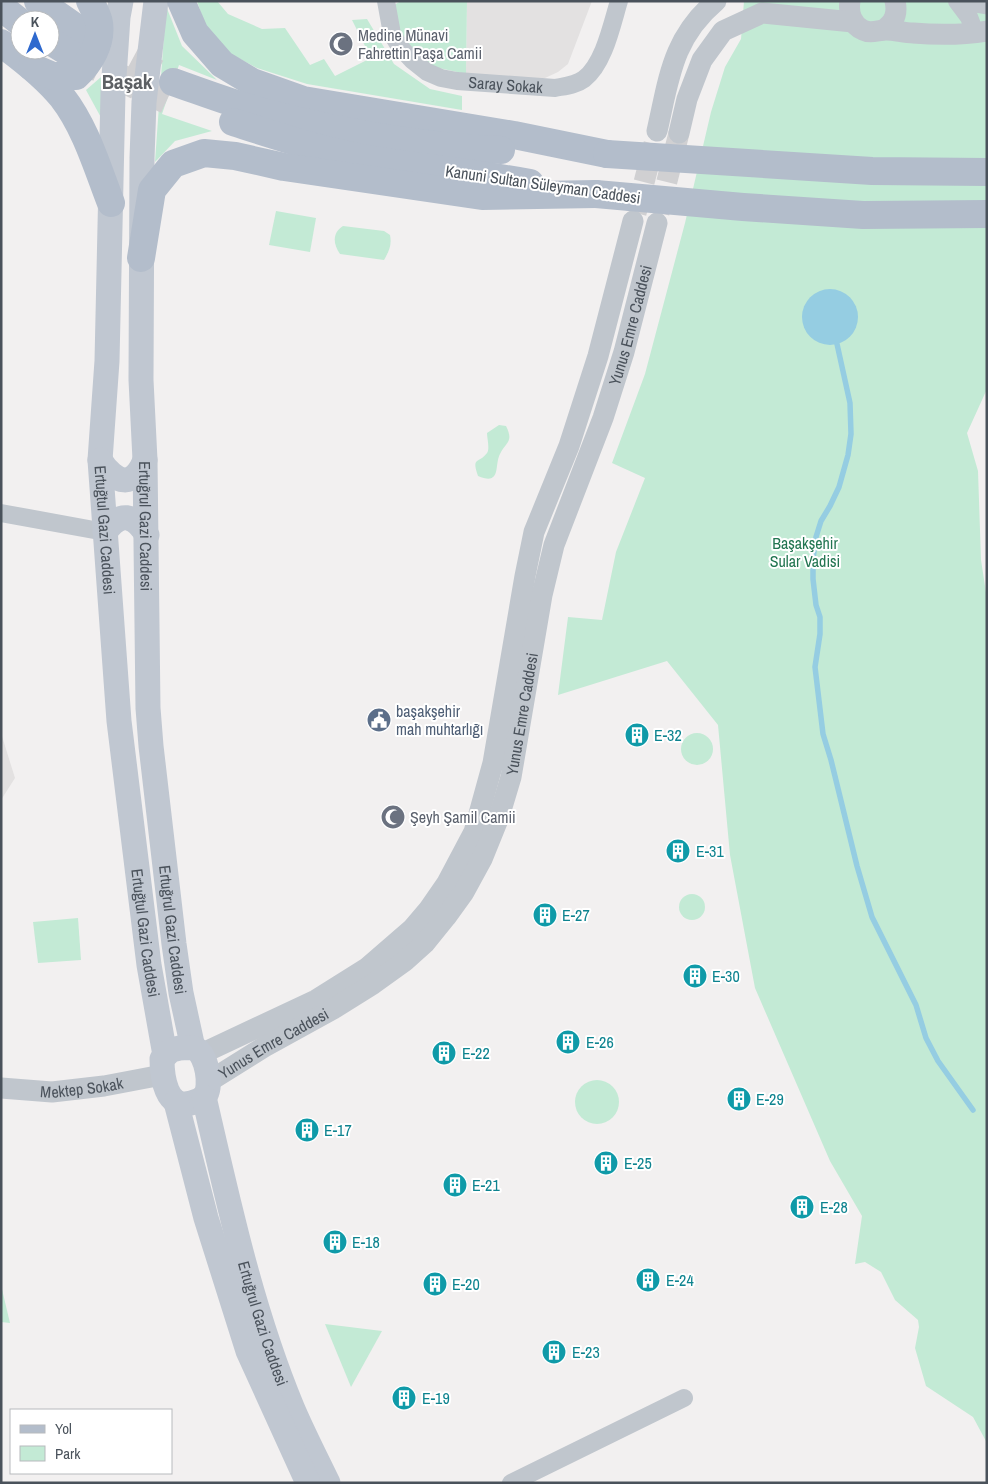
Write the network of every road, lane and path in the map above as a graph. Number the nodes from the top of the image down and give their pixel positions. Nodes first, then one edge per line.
1 (90, 1) edge
2 (121, 1) edge
3 (156, 1) edge
4 (181, 1) edge
5 (386, 1) edge
6 (619, 1) edge
7 (716, 1) edge
8 (742, 1) edge
9 (850, 1) edge
10 (895, 1) edge
11 (957, 1) edge
12 (969, 1) edge
13 (987, 4) edge
14 (762, 13) junction
15 (853, 22) junction
16 (60, 24) edge
17 (884, 30) junction
18 (981, 32) edge
19 (60, 42) edge
20 (1, 43) edge
21 (32, 67) junction
22 (657, 131) tunnel mouth
23 (679, 133) tunnel mouth
24 (608, 154) junction
25 (987, 172) edge
26 (596, 194) junction
27 (111, 203) junction
28 (987, 214) edge
29 (634, 221) tunnel mouth
30 (657, 224) tunnel mouth
31 (142, 258) junction
32 (100, 460) junction
33 (145, 460) junction
34 (1, 513) edge
35 (105, 532) junction
36 (146, 535) junction
37 (197, 1051) junction
38 (164, 1065) junction
39 (1, 1088) edge
40 (206, 1089) junction
41 (176, 1102) junction
42 (684, 1398) dead end
43 (308, 1483) edge
44 (328, 1483) edge
45 (511, 1483) edge

1 - 21 main road
2 - 27 main road, Ertuğtul Gazi Caddesi
3 - 31 main road, Ertuğrul Gazi Caddesi
4 - 24 main road
5 - 6 street, Saray Sokak
7 - 22 street
8 - 14 street
9 - 15 street
10 - 17 street
11 - 18 street
12 - 13 street
14 - 15 street
14 - 23 street
15 - 17 street
16 - 19 main road
17 - 18 street
20 - 21 main road
21 - 27 main road
24 - 25 main road, Kanuni Sultan Süleyman Caddesi, bridge
24 - 26 main road, Kanuni Sultan Süleyman Caddesi
26 - 28 main road, Kanuni Sultan Süleyman Caddesi, bridge
26 - 31 main road
27 - 32 main road, Ertuğtul Gazi Caddesi
29 - 37 street, Yunus Emre Caddesi
30 - 40 street, Yunus Emre Caddesi
31 - 33 main road, Ertuğrul Gazi Caddesi
32 - 33 main road
32 - 35 main road, Ertuğtul Gazi Caddesi
33 - 36 main road, Ertuğrul Gazi Caddesi
34 - 35 street
35 - 36 main road
35 - 38 main road, Ertuğtul Gazi Caddesi
36 - 37 main road, Ertuğrul Gazi Caddesi
37 - 38 main road
37 - 40 main road
38 - 39 street, Mektep Sokak
38 - 41 main road
40 - 41 main road
40 - 44 main road, Ertuğrul Gazi Caddesi
41 - 43 main road, Ertuğrul Gazi Caddesi
42 - 45 street

